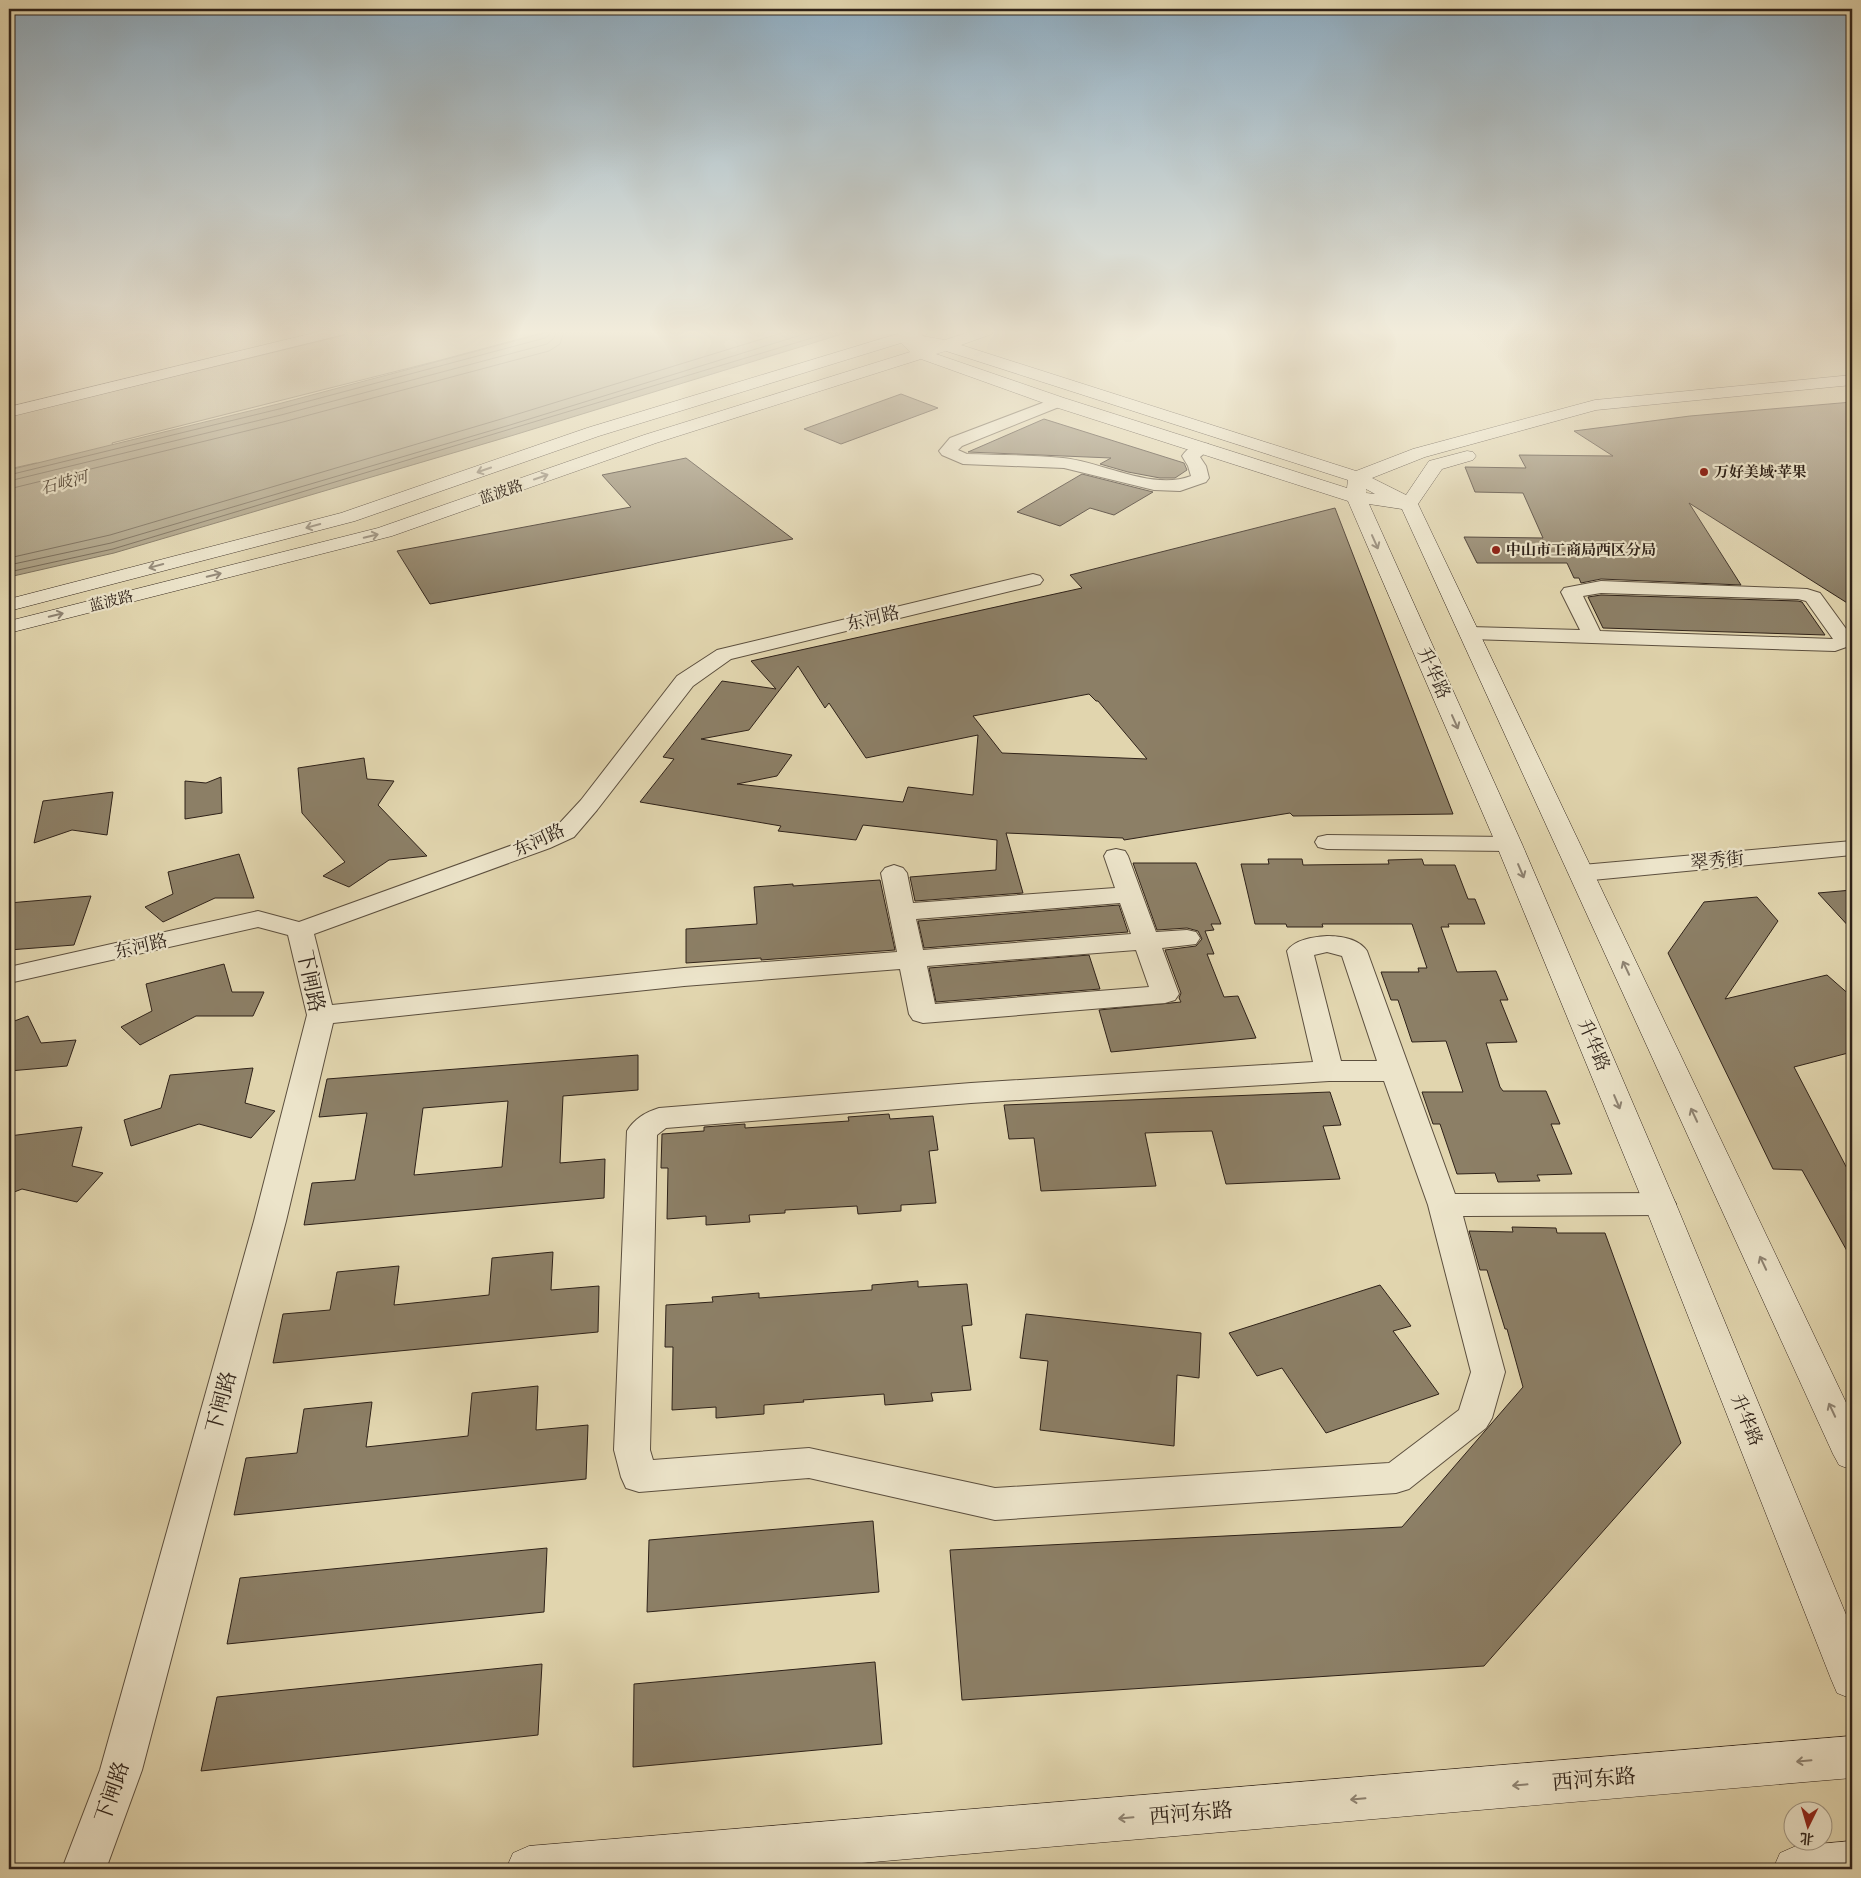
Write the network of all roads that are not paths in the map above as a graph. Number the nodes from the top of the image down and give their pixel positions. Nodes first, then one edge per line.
1 (637, 419) edge
2 (715, 419) edge
3 (1016, 419) edge
4 (1110, 419) edge
5 (1175, 419) edge
6 (1550, 419) edge
7 (1609, 419) edge
8 (1222, 434) junction
9 (1202, 448) junction
10 (1427, 459) junction
11 (1356, 487) junction
12 (1409, 504) junction
13 (117, 571) junction
14 (1033, 580) dead end
15 (140, 594) junction
16 (9, 605) edge
17 (9, 627) edge
18 (1470, 633) junction
19 (1593, 637) junction
20 (1327, 842) dead end
21 (1509, 844) junction
22 (1852, 848) edge
23 (1116, 856) dead end
24 (1582, 872) junction
25 (894, 873) dead end
26 (1130, 895) junction
27 (902, 912) junction
28 (300, 930) junction
29 (1187, 938) dead end
30 (1146, 941) junction
31 (912, 959) junction
32 (9, 975) edge
33 (321, 1014) junction
34 (1329, 1071) junction
35 (1395, 1071) junction
36 (1660, 1204) junction
37 (1444, 1205) junction
38 (1852, 1454) edge
39 (1852, 1679) edge
40 (1852, 1757) edge
41 (1852, 1864) edge
42 (84, 1869) edge
43 (529, 1869) edge
44 (1796, 1869) edge

1 -> 13 street, 蓝波路
15 -> 2 street, 蓝波路
3 - 9 street
4 - 9 street
5 - 8 street
6 - 10 street
7 - 10 street
8 - 9 street
8 - 11 street
9 - 11 street
10 - 11 street
10 - 12 street
11 - 12 street
11 -> 21 street, 升华路
12 - 18 street
13 - 15 street
13 - 16 street, 蓝波路
14 - 28 street, 东河路
17 -> 15 street, 蓝波路
18 - 19 street
18 - 24 street
19 - 19 street
20 - 21 street
21 -> 36 street, 升华路
22 - 24 street, 翠秀街
23 - 26 street
38 -> 24 street
25 - 27 street
26 - 27 street
26 - 30 street
27 - 31 street
28 - 32 street, 东河路
28 - 33 street, 下闸路
29 - 30 street
30 - 31 street
30 - 31 street
31 - 33 street
33 - 42 street, 下闸路
34 - 35 street
34 - 35 street
34 - 37 street
35 - 37 street
36 - 37 street
36 - 39 street, 升华路
40 -> 43 street, 西河东路
41 - 44 street

